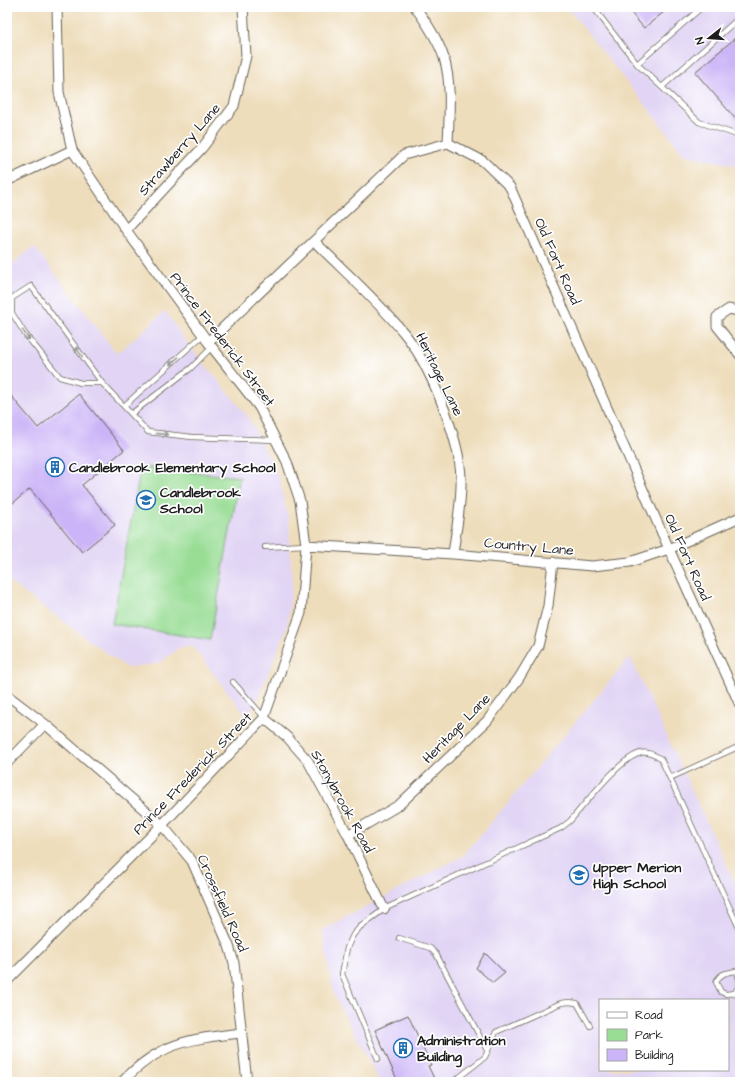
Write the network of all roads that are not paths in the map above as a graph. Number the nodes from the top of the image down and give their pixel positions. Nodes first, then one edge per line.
1 (57, 7) edge
2 (243, 7) edge
3 (415, 7) edge
4 (593, 7) edge
5 (702, 7) edge
6 (740, 16) edge
7 (637, 64) junction
8 (663, 86) junction
9 (740, 136) edge
10 (448, 143) junction
11 (72, 150) junction
12 (7, 181) edge
13 (126, 230) junction
14 (315, 242) junction
15 (12, 313) junction
16 (740, 314) edge
17 (7, 317) edge
18 (207, 342) junction
19 (740, 355) edge
20 (102, 383) junction
21 (124, 406) junction
22 (131, 414) junction
23 (276, 440) junction
24 (740, 517) edge
25 (306, 545) junction
26 (265, 547) dead end
27 (669, 550) junction
28 (453, 554) junction
29 (553, 562) junction
30 (233, 682) dead end
31 (7, 695) edge
32 (740, 705) edge
33 (264, 718) junction
34 (45, 724) junction
35 (740, 746) edge
36 (7, 763) edge
37 (670, 778) junction
38 (162, 825) junction
39 (348, 835) junction
40 (384, 909) junction
41 (740, 930) edge
42 (399, 938) dead end
43 (738, 970) edge
44 (7, 981) edge
45 (590, 1026) dead end
46 (242, 1034) junction
47 (488, 1052) junction
48 (378, 1059) dead end
49 (459, 1077) junction
50 (122, 1082) edge
51 (247, 1082) edge
52 (454, 1082) edge
53 (462, 1082) edge

1 - 11 street, Prince Frederick Street
2 - 13 street, Strawberry Lane
3 - 10 street
4 - 7 lane
5 - 7 lane
6 - 8 lane
7 - 8 lane
8 - 9 lane
10 - 14 street
10 - 27 street, Old Fort Road
11 - 12 street
11 - 13 street, Prince Frederick Street
13 - 18 street, Prince Frederick Street
14 - 18 street
14 - 28 street, Heritage Lane
15 - 17 lane
15 -> 20 lane
20 -> 15 lane
16 - 19 street
18 -> 21 lane
18 - 22 lane
18 - 23 street, Prince Frederick Street
20 - 21 lane
21 - 22 lane
22 -> 23 lane
23 - 25 street, Prince Frederick Street
24 - 27 street, Country Lane
25 - 26 lane
25 - 28 street, Country Lane
25 - 33 street, Prince Frederick Street
27 - 29 street, Country Lane
27 - 32 street, Old Fort Road
28 - 29 street, Country Lane
29 - 39 street, Heritage Lane
30 - 33 lane
31 - 34 street, Crossfield Road
33 - 38 street, Prince Frederick Street
33 - 39 street, Stonybrook Road
34 - 36 street
34 - 38 street, Crossfield Road
35 - 37 lane
37 - 40 lane
37 - 41 lane
38 - 44 street, Prince Frederick Street
38 - 46 street, Crossfield Road
39 - 40 street, Stonybrook Road
40 - 48 lane
42 - 47 lane
43 - 43 lane
45 - 47 lane
46 - 50 street
46 - 51 street, Crossfield Road
47 - 49 lane
49 - 52 lane
49 - 53 lane

